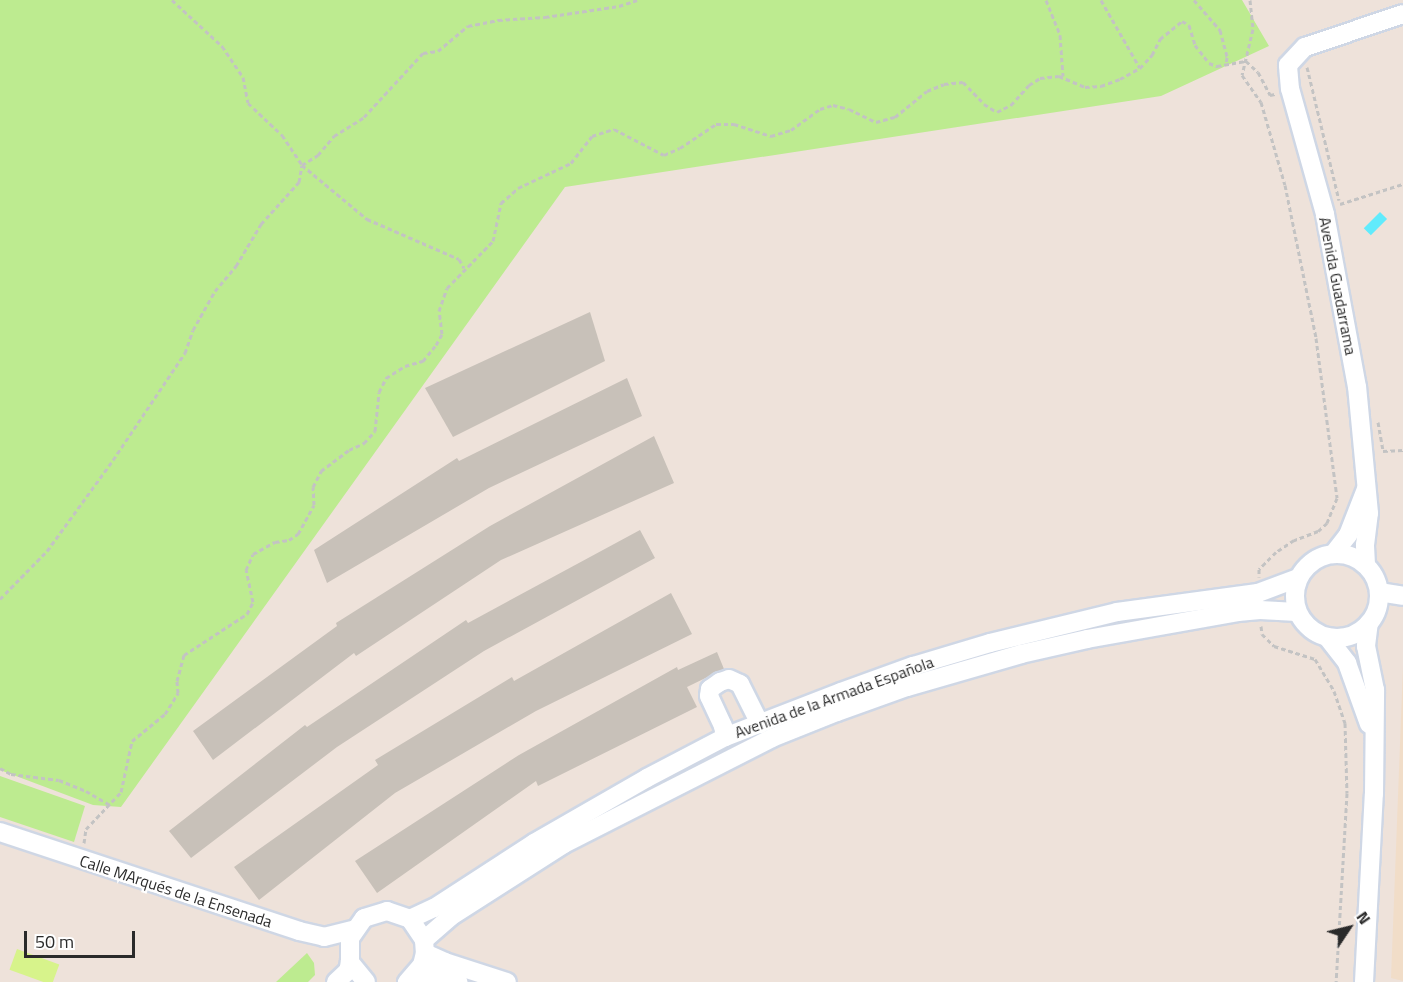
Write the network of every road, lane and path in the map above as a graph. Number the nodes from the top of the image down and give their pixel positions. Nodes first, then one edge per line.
1 (172, 0) edge
2 (637, 0) edge
3 (1046, 0) edge
4 (1101, 0) edge
5 (1194, 0) edge
6 (1250, 0) edge
7 (1403, 14) edge
8 (1246, 61) junction
9 (1226, 65) junction
10 (1140, 68) junction
11 (1063, 77) junction
12 (1290, 89) junction
13 (302, 165) junction
14 (1403, 184) edge
15 (1340, 204) dead end
16 (464, 268) junction
17 (1367, 487) junction
18 (1334, 553) junction
19 (1366, 565) junction
20 (1298, 578) junction
21 (1379, 592) junction
22 (1403, 596) edge
23 (0, 598) edge
24 (1259, 601) junction
25 (1297, 612) junction
26 (1369, 623) junction
27 (1327, 637) junction
28 (760, 724) junction
29 (725, 737) junction
30 (1375, 743) junction
31 (0, 768) edge
32 (110, 805) junction
33 (79, 825) dead end
34 (86, 829) junction
35 (0, 832) edge
36 (75, 857) junction
37 (410, 918) junction
38 (353, 930) junction
39 (425, 946) junction
40 (350, 962) junction
41 (411, 979) edge
42 (336, 982) edge
43 (366, 982) edge
44 (458, 982) edge
45 (507, 982) edge
46 (1335, 982) edge
47 (1364, 982) edge

1 - 13 path
2 - 13 path
3 - 11 path
4 - 10 path
5 - 9 path
6 - 8 path
7 - 12 street, Avenida Guadarrama
8 - 9 path
8 - 12 path
8 - 24 path
9 - 10 path
10 - 11 path
11 - 16 path
12 - 17 street, Avenida Guadarrama
13 - 16 path
13 - 23 path
14 - 15 path
16 - 32 path
17 - 18 street, Avenida Guadarrama
17 - 19 street, Avenida Guadarrama
18 - 19 street
18 - 20 street
19 - 21 street
20 - 24 street, Avenida de la Armada Española
20 - 25 street
21 - 22 street
21 - 26 street
24 - 25 street, Avenida de la Armada Española
24 - 28 street, Avenida de la Armada Española
24 - 39 street, Avenida de la Armada Española
24 - 46 path
25 - 27 street
26 - 27 street
26 - 30 street
27 - 30 street
28 - 29 street, Avenida de la Armada Española
28 - 29 street
29 - 37 street, Avenida de la Armada Española
30 - 47 street
31 - 32 path
32 - 34 path
33 - 34 path
34 - 36 path
35 - 36 street, Calle MArqués de la Ensenada
36 - 38 street, Calle MArqués de la Ensenada
37 - 38 street
37 - 39 street
38 - 40 street
39 - 41 street
39 - 45 street
40 - 42 street
40 - 43 street
41 - 44 street

